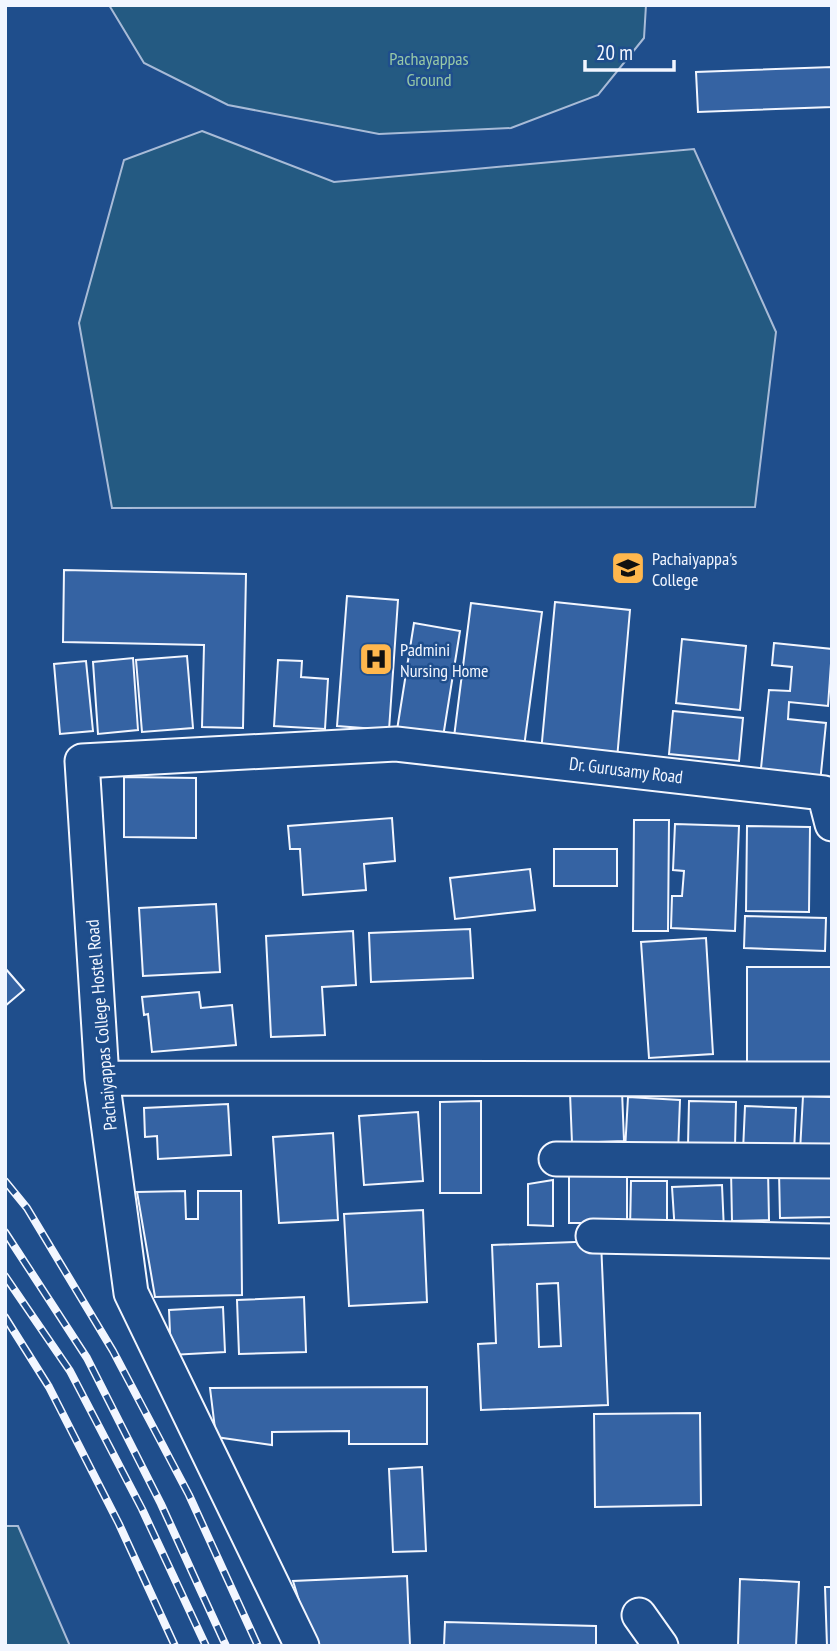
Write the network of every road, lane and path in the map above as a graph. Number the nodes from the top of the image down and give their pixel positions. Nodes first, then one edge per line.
1 (396, 744) joint
2 (829, 804) edge
3 (102, 1078) junction
4 (832, 1079) edge
5 (556, 1159) dead end
6 (832, 1161) edge
7 (593, 1237) dead end
8 (832, 1241) edge
9 (639, 1615) dead end
10 (302, 1646) edge
11 (661, 1646) edge

1 - 2 street, Dr. Gurusamy Road
1 - 3 street, Pachaiyappas College Hostel Road
3 - 4 street
3 - 10 street, Pachaiyappas College Hostel Road
5 - 6 street
7 - 8 street
9 - 11 street

